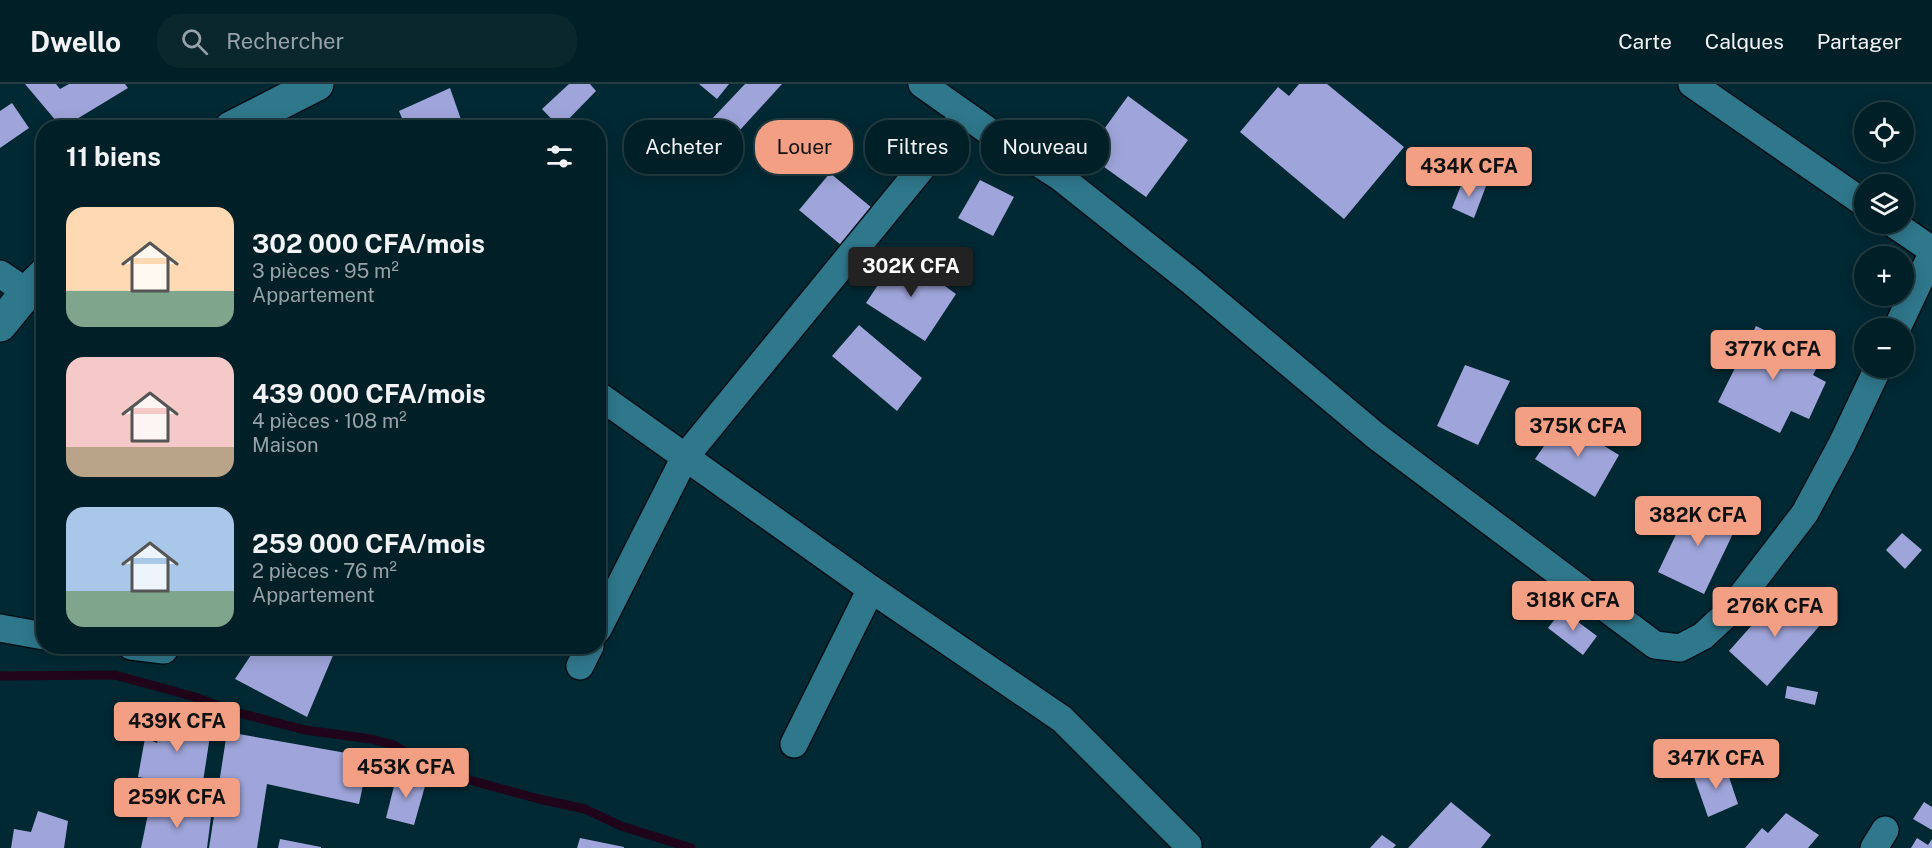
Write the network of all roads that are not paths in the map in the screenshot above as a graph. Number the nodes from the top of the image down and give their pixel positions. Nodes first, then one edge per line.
1 (318, 84) edge
2 (922, 84) edge
3 (1692, 84) edge
4 (965, 115) junction
5 (249, 120) edge
6 (1854, 196) edge
7 (1908, 234) edge
8 (1932, 252) edge
9 (23, 281) edge
10 (1902, 318) edge
11 (0, 325) edge
12 (1873, 378) edge
13 (606, 401) edge
14 (685, 458) junction
15 (871, 589) junction
16 (606, 613) edge
17 (0, 628) edge
18 (36, 635) edge
19 (794, 744) dead end
20 (1188, 844) dead end

1 - 5 street
2 - 4 street
3 - 6 street
4 - 12 street
4 - 14 street
7 - 8 street
8 - 10 street
9 - 11 street
13 - 14 street
14 - 15 street
14 - 16 street
15 - 19 street
15 - 20 street
17 - 18 street

